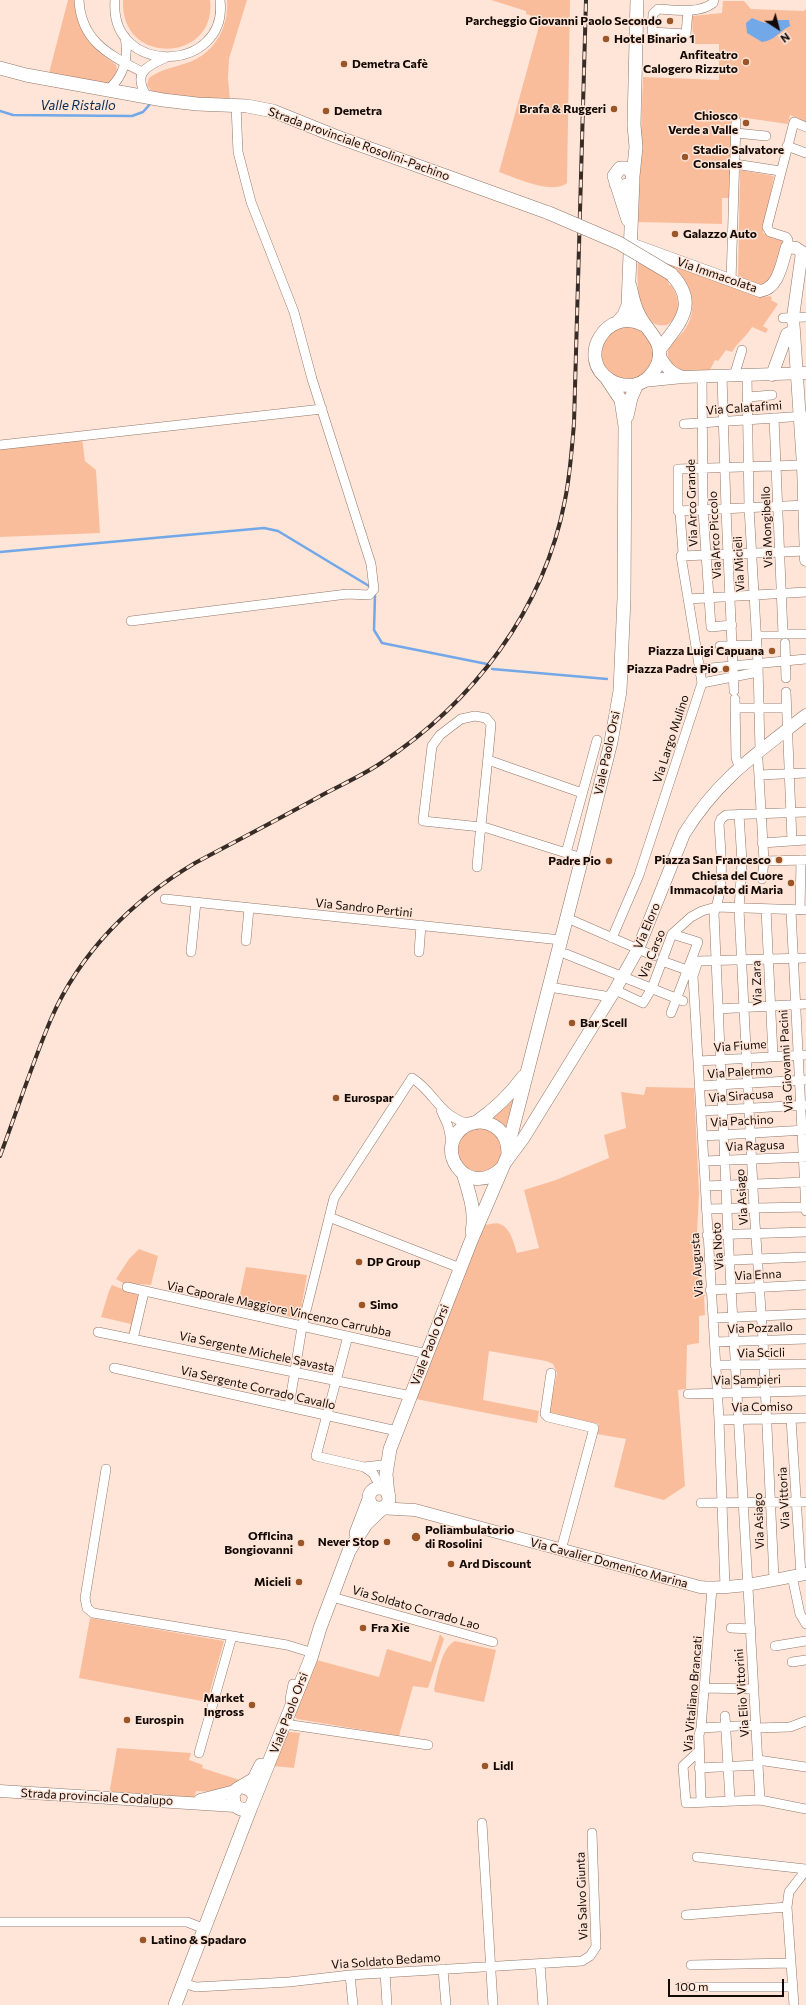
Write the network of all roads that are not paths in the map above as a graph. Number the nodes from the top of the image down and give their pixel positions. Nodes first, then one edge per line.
1 (79, 0) edge
2 (115, 0) edge
3 (220, 0) edge
4 (637, 0) edge
5 (714, 0) edge
6 (688, 11) junction
7 (653, 14) junction
8 (637, 17) junction
9 (125, 36) junction
10 (165, 58) junction
11 (124, 67) junction
12 (0, 68) edge
13 (141, 75) junction
14 (108, 90) junction
15 (128, 94) junction
16 (147, 97) junction
17 (236, 105) junction
18 (736, 121) dead end
19 (634, 125) junction
20 (806, 127) edge
21 (736, 133) junction
22 (766, 136) dead end
23 (787, 146) junction
24 (806, 153) edge
25 (735, 164) junction
26 (620, 168) junction
27 (780, 171) junction
28 (633, 178) junction
29 (616, 184) junction
30 (632, 239) junction
31 (786, 247) junction
32 (802, 277) edge
33 (731, 281) junction
34 (630, 286) junction
35 (801, 296) edge
36 (788, 317) junction
37 (806, 317) edge
38 (682, 320) junction
39 (618, 322) junction
40 (648, 329) junction
41 (794, 331) junction
42 (742, 350) dead end
43 (659, 353) junction
44 (772, 374) junction
45 (801, 374) edge
46 (747, 375) junction
47 (728, 376) junction
48 (683, 377) junction
49 (702, 377) junction
50 (607, 378) junction
51 (640, 382) junction
52 (772, 395) dead end
53 (748, 397) junction
54 (322, 409) junction
55 (803, 417) edge
56 (774, 418) junction
57 (748, 420) junction
58 (724, 422) junction
59 (702, 423) junction
60 (684, 424) dead end
61 (625, 426) junction
62 (804, 441) edge
63 (0, 445) edge
64 (804, 465) edge
65 (777, 466) junction
66 (748, 467) junction
67 (725, 468) junction
68 (702, 469) junction
69 (778, 505) junction
70 (805, 505) edge
71 (749, 507) junction
72 (726, 509) junction
73 (703, 510) junction
74 (678, 511) junction
75 (806, 551) edge
76 (780, 552) junction
77 (751, 553) junction
78 (728, 554) junction
79 (706, 555) junction
80 (681, 556) junction
81 (806, 560) edge
82 (806, 592) edge
83 (781, 593) junction
84 (753, 595) junction
85 (731, 597) junction
86 (708, 598) junction
87 (688, 599) junction
88 (131, 620) dead end
89 (732, 625) junction
90 (806, 634) edge
91 (760, 635) dead end
92 (784, 636) junction
93 (757, 645) junction
94 (720, 646) dead end
95 (732, 646) junction
96 (806, 659) edge
97 (785, 661) junction
98 (734, 665) junction
99 (758, 668) junction
100 (700, 669) junction
101 (733, 676) junction
102 (786, 678) dead end
103 (702, 683) junction
104 (786, 692) dead end
105 (735, 699) junction
106 (759, 708) junction
107 (786, 708) junction
108 (806, 715) edge
109 (787, 730) junction
110 (597, 740) dead end
111 (759, 756) junction
112 (488, 760) junction
113 (740, 766) junction
114 (806, 773) edge
115 (789, 774) junction
116 (759, 775) junction
117 (582, 793) junction
118 (806, 812) edge
119 (791, 813) junction
120 (740, 814) junction
121 (760, 814) junction
122 (481, 827) junction
123 (806, 840) edge
124 (792, 841) junction
125 (762, 843) junction
126 (566, 853) junction
127 (582, 858) junction
128 (804, 860) edge
129 (764, 861) junction
130 (477, 867) dead end
131 (762, 879) dead end
132 (803, 881) edge
133 (803, 898) edge
134 (166, 899) dead end
135 (196, 902) junction
136 (716, 907) junction
137 (250, 908) junction
138 (739, 909) junction
139 (766, 909) junction
140 (799, 910) edge
141 (567, 918) junction
142 (422, 926) junction
143 (672, 934) junction
144 (612, 938) junction
145 (246, 941) dead end
146 (564, 947) junction
147 (638, 949) junction
148 (191, 952) dead end
149 (419, 952) dead end
150 (658, 958) junction
151 (793, 958) junction
152 (806, 958) edge
153 (742, 959) junction
154 (768, 959) junction
155 (716, 960) junction
156 (687, 970) junction
157 (623, 976) junction
158 (549, 987) junction
159 (652, 988) junction
160 (613, 993) junction
161 (680, 999) junction
162 (795, 1004) junction
163 (806, 1004) edge
164 (770, 1006) junction
165 (744, 1008) junction
166 (718, 1009) junction
167 (671, 1013) dead end
168 (802, 1055) edge
169 (773, 1056) junction
170 (747, 1058) junction
171 (720, 1059) junction
172 (699, 1061) junction
173 (527, 1072) junction
174 (802, 1080) edge
175 (748, 1082) junction
176 (721, 1085) junction
177 (699, 1086) junction
178 (436, 1102) junction
179 (803, 1105) edge
180 (749, 1107) junction
181 (722, 1109) junction
182 (702, 1111) junction
183 (473, 1123) junction
184 (804, 1130) edge
185 (750, 1132) junction
186 (723, 1133) junction
187 (703, 1136) junction
188 (511, 1140) junction
189 (452, 1146) junction
190 (805, 1157) edge
191 (725, 1159) junction
192 (752, 1159) junction
193 (704, 1161) junction
194 (504, 1165) junction
195 (462, 1173) junction
196 (806, 1182) edge
197 (753, 1184) junction
198 (726, 1185) junction
199 (705, 1186) junction
200 (806, 1207) edge
201 (754, 1208) junction
202 (706, 1209) junction
203 (727, 1209) junction
204 (806, 1211) edge
205 (329, 1217) junction
206 (806, 1232) edge
207 (756, 1233) junction
208 (728, 1234) junction
209 (707, 1235) junction
210 (471, 1241) junction
211 (806, 1257) edge
212 (731, 1260) junction
213 (758, 1260) junction
214 (709, 1261) junction
215 (460, 1268) junction
216 (806, 1285) edge
217 (127, 1287) dead end
218 (758, 1287) junction
219 (733, 1288) junction
220 (710, 1290) junction
221 (144, 1292) junction
222 (806, 1314) edge
223 (761, 1316) junction
224 (734, 1317) junction
225 (713, 1318) junction
226 (302, 1327) junction
227 (98, 1332) dead end
228 (348, 1336) junction
229 (133, 1339) junction
230 (806, 1339) edge
231 (735, 1340) junction
232 (763, 1340) junction
233 (714, 1342) junction
234 (427, 1354) junction
235 (806, 1364) edge
236 (715, 1365) junction
237 (737, 1366) junction
238 (764, 1366) junction
239 (114, 1368) dead end
240 (295, 1372) junction
241 (550, 1373) dead end
242 (337, 1381) junction
243 (806, 1391) edge
244 (765, 1392) junction
245 (716, 1393) junction
246 (738, 1393) junction
247 (688, 1394) dead end
248 (411, 1396) junction
249 (289, 1407) junction
250 (327, 1416) junction
251 (806, 1418) edge
252 (791, 1419) junction
253 (719, 1420) junction
254 (740, 1420) junction
255 (766, 1420) junction
256 (397, 1431) junction
257 (390, 1449) junction
258 (382, 1465) junction
259 (364, 1466) junction
260 (106, 1469) dead end
261 (376, 1478) junction
262 (381, 1502) junction
263 (723, 1502) junction
264 (771, 1502) junction
265 (796, 1502) junction
266 (806, 1502) edge
267 (701, 1503) dead end
268 (744, 1503) junction
269 (416, 1510) junction
270 (352, 1546) junction
271 (561, 1550) junction
272 (800, 1575) edge
273 (774, 1579) junction
274 (750, 1584) junction
275 (725, 1587) junction
276 (712, 1588) junction
277 (332, 1597) junction
278 (806, 1624) edge
279 (731, 1628) dead end
280 (751, 1628) junction
281 (232, 1636) junction
282 (806, 1640) edge
283 (493, 1642) dead end
284 (775, 1646) dead end
285 (309, 1652) junction
286 (806, 1660) edge
287 (792, 1662) dead end
288 (292, 1684) junction
289 (704, 1688) junction
290 (754, 1689) junction
291 (725, 1716) dead end
292 (806, 1721) edge
293 (285, 1724) junction
294 (725, 1726) junction
295 (756, 1727) junction
296 (701, 1728) junction
297 (428, 1745) dead end
298 (699, 1751) junction
299 (199, 1753) dead end
300 (758, 1762) junction
301 (260, 1766) junction
302 (728, 1766) junction
303 (806, 1767) edge
304 (699, 1768) junction
305 (239, 1789) junction
306 (0, 1791) edge
307 (730, 1800) junction
308 (760, 1800) junction
309 (193, 1802) junction
310 (253, 1802) junction
311 (701, 1802) junction
312 (236, 1806) junction
313 (806, 1809) edge
314 (482, 1823) dead end
315 (592, 1832) dead end
316 (238, 1842) junction
317 (697, 1857) dead end
318 (806, 1870) edge
319 (787, 1907) junction
320 (686, 1915) dead end
321 (0, 1922) edge
322 (204, 1929) junction
323 (590, 1956) joint
324 (791, 1963) junction
325 (540, 1964) junction
326 (690, 1965) dead end
327 (489, 1966) junction
328 (443, 1969) junction
329 (385, 1972) junction
330 (350, 1975) junction
331 (183, 1984) junction
332 (681, 1987) dead end
333 (793, 1987) junction
334 (175, 2005) edge
335 (353, 2005) edge
336 (388, 2005) edge
337 (446, 2005) edge
338 (492, 2005) edge
339 (543, 2005) edge
340 (794, 2005) edge

1 - 11 street
2 - 9 street
3 - 10 street
4 - 8 main road
5 - 6 street
6 - 7 street
6 - 7 street
7 - 8 street
8 - 19 main road
9 - 10 street
9 - 11 street
10 - 13 street
11 - 13 street
11 - 14 street
11 - 15 street
12 - 14 main road, Strada provinciale Rosolini-Pachino
13 - 15 street
13 - 16 street
14 - 15 main road, Strada provinciale Rosolini-Pachino
15 - 16 main road, Strada provinciale Rosolini-Pachino
16 - 17 main road, Strada provinciale Rosolini-Pachino
17 - 38 main road, Strada provinciale Rosolini-Pachino, bridge
17 - 54 street
18 - 21 street
19 - 26 main road
19 - 28 main road
20 - 23 street
21 - 22 street
21 - 25 street
23 - 24 street
23 - 27 street
25 - 27 street
25 - 33 street
26 - 28 main road
26 - 29 main road
27 - 31 street
28 - 29 main road
28 - 30 main road
29 - 30 main road
30 - 33 street, Via Immacolata
30 - 34 main road
31 - 32 street
31 - 33 street, Via Immacolata
32 - 35 street
34 - 39 main road
34 - 40 main road
35 - 36 street
36 - 37 street
36 - 41 street
38 - 40 main road
38 - 43 main road
39 - 40 main road
39 - 50 main road
40 - 43 main road
41 - 44 street
41 - 45 street
42 - 47 street, Via Arco Piccolo
43 - 48 street
43 - 51 main road
44 - 45 street
44 - 46 street
45 - 55 street
46 - 47 street
46 - 53 street, Via Micieli
47 - 49 street
47 - 58 street, Via Arco Piccolo
48 - 49 street
48 - 51 street
49 - 59 street, Via Arco Grande
50 - 51 main road
50 - 61 main road
51 - 61 main road
52 - 53 street
53 - 57 street, Via Micieli
54 - 63 street
54 - 88 street
55 - 56 street, Via Calatafimi
55 - 62 street
56 - 57 street, Via Calatafimi
56 - 65 street, Via Mongibello
57 - 58 street, Via Calatafimi
57 - 66 street, Via Micieli
58 - 59 street, Via Calatafimi
58 - 67 street, Via Arco Piccolo
59 - 60 street, Via Calatafimi
59 - 68 street, Via Arco Grande
61 - 127 main road, Viale Paolo Orsi
62 - 64 street
64 - 65 street
64 - 70 street
65 - 66 street
65 - 69 street, Via Mongibello
66 - 67 street
66 - 71 street, Via Micieli
67 - 68 street
67 - 72 street, Via Arco Piccolo
68 - 73 street, Via Arco Grande
68 - 74 street, Via Largo Mulino
69 - 70 street
69 - 71 street
69 - 76 street, Via Mongibello
70 - 75 street
71 - 72 street
71 - 77 street, Via Micieli
72 - 73 street
72 - 78 street, Via Arco Piccolo
73 - 74 street
73 - 79 street, Via Arco Grande
74 - 80 street, Via Largo Mulino
75 - 76 street
75 - 81 street
76 - 77 street
76 - 83 street, Via Mongibello
77 - 78 street
77 - 84 street, Via Micieli
78 - 79 street
78 - 85 street, Via Arco Piccolo
79 - 80 street
79 - 86 street, Via Arco Grande
80 - 87 street, Via Largo Mulino
82 - 83 street
83 - 84 street
83 - 92 street, Via Mongibello
84 - 85 street
84 - 93 street, Via Micieli
85 - 86 street
85 - 89 street, Via Arco Piccolo
86 - 87 street
86 - 89 street, Via Arco Grande
87 - 100 street, Via Largo Mulino
89 - 95 street, Via Arco Piccolo
90 - 92 street
91 - 92 street
92 - 97 street, Via Mongibello
93 - 95 street
93 - 99 street, Via Micieli
94 - 95 street
95 - 98 street, Via Arco Piccolo
96 - 97 street
97 - 99 street
97 - 102 street, Via Mongibello
98 - 99 street
98 - 100 street
98 - 101 street, Via Arco Piccolo
99 - 101 street
99 - 106 street, Via Micieli
100 - 103 street, Via Largo Mulino
101 - 103 street
101 - 105 street, Via Arco Piccolo
103 - 144 street, Via Largo Mulino
104 - 107 street
105 - 106 street
105 - 113 street, Via Arco Piccolo
106 - 107 street
106 - 111 street, Via Micieli
107 - 109 street
108 - 109 street, Via Eloro
109 - 111 street, Via Eloro
109 - 115 street
110 - 117 street
111 - 113 street, Via Eloro
111 - 116 street, Via Micieli
112 - 117 street
112 - 122 street
112 - 122 street
113 - 147 street, Via Eloro
114 - 115 street
115 - 116 street
115 - 119 street
116 - 121 street, Via Micieli
117 - 126 street
118 - 119 street
119 - 121 street
119 - 124 street
120 - 121 street
120 - 136 street, Via Noto
120 - 138 street, Via Asiago
121 - 125 street, Via Micieli
122 - 126 street
122 - 130 street
123 - 124 street
124 - 125 street
125 - 129 street, Via Micieli
126 - 127 street
127 - 141 main road, Viale Paolo Orsi
128 - 129 street
128 - 132 street, Via Giovanni Pacini
129 - 131 street, Via Micieli
132 - 133 street, Via Giovanni Pacini
133 - 140 street, Via Giovanni Pacini
134 - 135 street, Via Sandro Pertini
135 - 137 street, Via Sandro Pertini
135 - 148 street
136 - 138 street
136 - 143 street, Via Carso
136 - 155 street, Via Noto
137 - 142 street, Via Sandro Pertini
137 - 145 street
138 - 139 street
138 - 153 street, Via Asiago
139 - 140 street
139 - 154 street, Via Zara
140 - 151 street, Via Giovanni Pacini
141 - 144 street
141 - 146 main road, Viale Paolo Orsi
142 - 146 street, Via Sandro Pertini
142 - 149 street
143 - 150 street, Via Carso
143 - 156 street
144 - 147 street
146 - 157 street, Via Sandro Pertini
146 - 158 main road, Viale Paolo Orsi
147 - 150 street
147 - 157 street, Via Eloro
150 - 156 street
150 - 159 street, Via Carso
151 - 152 street
151 - 154 street
151 - 162 street, Via Giovanni Pacini
153 - 154 street
153 - 155 street
153 - 165 street, Via Asiago
154 - 164 street, Via Zara
155 - 166 street, Via Noto
155 - 172 street, Via Augusta
156 - 161 street
157 - 159 street, Via Sandro Pertini
157 - 160 street, Via Eloro
158 - 160 street
158 - 173 main road, Viale Paolo Orsi
159 - 160 street, Via Carso
159 - 161 street, Via Sandro Pertini
160 - 188 street, Via Eloro
161 - 167 street
162 - 163 street
162 - 164 street
162 - 168 street, Via Giovanni Pacini
164 - 165 street
164 - 169 street, Via Zara
165 - 166 street
165 - 170 street, Via Asiago
166 - 171 street, Via Noto
168 - 169 street, Via Fiume
168 - 174 street, Via Giovanni Pacini
169 - 170 street, Via Fiume
170 - 171 street, Via Fiume
170 - 175 street, Via Asiago
171 - 172 street, Via Fiume
171 - 176 street, Via Noto
172 - 177 street, Via Augusta
173 - 183 main road
173 - 188 main road, Viale Paolo Orsi
174 - 175 street, Via Palermo
174 - 179 street, Via Giovanni Pacini
175 - 176 street, Via Palermo
175 - 180 street, Via Asiago
176 - 177 street, Via Palermo
176 - 181 street, Via Noto
177 - 182 street, Via Augusta
178 - 183 street
178 - 189 street
178 - 205 street
179 - 180 street, Via Siracusa
179 - 184 street, Via Giovanni Pacini
180 - 181 street, Via Siracusa
180 - 185 street, Via Asiago
181 - 182 street, Via Siracusa
181 - 186 street, Via Noto
182 - 187 street, Via Augusta
183 - 188 main road
183 - 189 main road
184 - 185 street, Via Pachino
184 - 190 street, Via Giovanni Pacini
185 - 186 street, Via Pachino
185 - 192 street, Via Asiago
186 - 187 street, Via Pachino
186 - 191 street, Via Noto
187 - 193 street, Via Augusta
188 - 194 main road
189 - 195 main road
190 - 192 street, Via Ragusa
190 - 196 street, Via Giovanni Pacini
191 - 192 street, Via Ragusa
191 - 193 street, Via Ragusa
191 - 198 street, Via Noto
192 - 197 street, Via Asiago
193 - 199 street, Via Augusta
194 - 195 main road
194 - 210 main road
195 - 210 main road
196 - 197 street
196 - 200 street, Via Giovanni Pacini
197 - 198 street
197 - 201 street, Via Asiago
198 - 199 street
198 - 203 street, Via Noto
199 - 202 street, Via Augusta
200 - 201 street
200 - 204 street, Via Giovanni Pacini
201 - 203 street
201 - 207 street, Via Asiago
202 - 203 street
202 - 209 street, Via Augusta
203 - 208 street, Via Noto
205 - 215 street
205 - 226 street
206 - 207 street
207 - 208 street
207 - 213 street, Via Asiago
208 - 209 street
208 - 212 street, Via Noto
209 - 214 street, Via Augusta
210 - 215 main road, Viale Paolo Orsi
211 - 213 street
212 - 213 street
212 - 214 street
212 - 219 street, Via Noto
213 - 218 street, Via Asiago
214 - 220 street, Via Augusta
215 - 234 main road, Viale Paolo Orsi
216 - 218 street, Via Enna
217 - 221 street, Via Caporale Maggiore Vincenzo Carrubba
218 - 219 street, Via Enna
218 - 223 street, Via Asiago
219 - 220 street, Via Enna
219 - 224 street, Via Noto
220 - 225 street, Via Augusta
221 - 226 street, Via Caporale Maggiore Vincenzo Carrubba
221 - 229 street
222 - 223 street
223 - 224 street
223 - 232 street, Via Asiago
224 - 225 street
224 - 231 street, Via Noto
225 - 233 street, Via Augusta
226 - 228 street, Via Caporale Maggiore Vincenzo Carrubba
226 - 240 street
227 - 229 street, Via Sergente Michele Savasta
228 - 234 street, Via Caporale Maggiore Vincenzo Carrubba
228 - 242 street
229 - 240 street, Via Sergente Michele Savasta
230 - 232 street, Via Pozzallo
231 - 232 street, Via Pozzallo
231 - 233 street, Via Pozzallo
231 - 237 street, Via Noto
232 - 238 street, Via Asiago
233 - 236 street, Via Augusta
234 - 248 main road, Viale Paolo Orsi
235 - 238 street, Via Scicli
236 - 237 street, Via Scicli
236 - 245 street, Via Augusta
237 - 238 street, Via Scicli
237 - 246 street, Via Noto
238 - 244 street, Via Asiago
239 - 249 street, Via Sergente Corrado Cavallo
240 - 242 street, Via Sergente Michele Savasta
240 - 249 street
241 - 271 street
242 - 248 street, Via Sergente Michele Savasta
242 - 250 street
243 - 244 street, Via Sampieri
244 - 246 street, Via Sampieri
244 - 255 street, Via Asiago
245 - 246 street, Via Sampieri
245 - 247 street, Via Sampieri
245 - 253 street, Via Augusta
246 - 254 street, Via Noto
248 - 256 main road, Viale Paolo Orsi
249 - 250 street, Via Sergente Corrado Cavallo
250 - 256 street, Via Sergente Corrado Cavallo
250 - 259 street
251 - 252 street, Via Comiso
252 - 255 street, Via Comiso
252 - 265 street, Via Vittoria
253 - 254 street, Via Comiso
253 - 263 street, Via Augusta
254 - 255 street, Via Comiso
254 - 268 street, Via Noto
255 - 264 street, Via Asiago
256 - 257 main road, Viale Paolo Orsi
257 - 258 main road
257 - 262 main road
258 - 259 street
258 - 261 main road
259 - 261 street
260 - 281 street
261 - 262 main road
262 - 269 street
262 - 269 street
262 - 270 main road
262 - 270 main road
263 - 267 street
263 - 268 street
263 - 275 street, Via Augusta
264 - 265 street
264 - 268 street
264 - 273 street, Via Asiago
265 - 266 street
265 - 272 street, Via Vittoria
268 - 274 street, Via Noto
269 - 271 street, Via Cavalier Domenico Marina
270 - 277 main road, Viale Paolo Orsi
271 - 276 street, Via Cavalier Domenico Marina
272 - 273 street, Via Cavalier Domenico Marina
272 - 278 street, Via Vittoria
273 - 274 street, Via Cavalier Domenico Marina
274 - 275 street, Via Cavalier Domenico Marina
274 - 280 street, Via Elio Vittorini
275 - 276 street, Via Cavalier Domenico Marina
276 - 289 street, Via Vitaliano Brancati
277 - 283 street, Via Soldato Corrado Lao
277 - 285 main road, Viale Paolo Orsi
279 - 280 street
280 - 290 street, Via Elio Vittorini
281 - 285 street
281 - 299 street
282 - 284 street
285 - 288 main road, Viale Paolo Orsi
285 - 293 main road, Viale Paolo Orsi
286 - 287 street
288 - 293 street
288 - 301 main road, Viale Paolo Orsi
289 - 290 street
289 - 296 street, Via Vitaliano Brancati
290 - 295 street, Via Elio Vittorini
291 - 294 street
292 - 295 street
293 - 297 street
293 - 301 street
293 - 310 main road, Viale Paolo Orsi
294 - 295 street
294 - 296 street
294 - 302 street
295 - 300 street, Via Elio Vittorini
296 - 298 street, Via Vitaliano Brancati
298 - 304 street, Via Vitaliano Brancati
298 - 311 street
300 - 302 street
300 - 303 street
300 - 308 street, Via Elio Vittorini
301 - 305 main road, Viale Paolo Orsi
302 - 304 street
302 - 307 street
304 - 311 street, Via Vitaliano Brancati
305 - 309 street
305 - 310 main road
305 - 312 main road
306 - 309 street, Strada provinciale Codalupo
307 - 308 street
307 - 311 street
308 - 313 street
309 - 312 street, Strada provinciale Codalupo
310 - 312 main road
310 - 316 main road, Viale Paolo Orsi
312 - 316 main road
314 - 327 street
315 - 323 street, Via Salvo Giunta
316 - 322 main road
317 - 318 street
318 - 319 street
319 - 320 street
319 - 324 street
321 - 322 street
322 - 331 main road
323 - 325 street, Via Soldato Bedamo
324 - 326 street
324 - 333 street
325 - 327 street, Via Soldato Bedamo
325 - 339 street
327 - 328 street, Via Soldato Bedamo
327 - 338 street
328 - 329 street, Via Soldato Bedamo
328 - 337 street
329 - 330 street, Via Soldato Bedamo
329 - 336 street
330 - 331 street, Via Soldato Bedamo
330 - 335 street
331 - 334 main road
332 - 333 street
333 - 340 street

